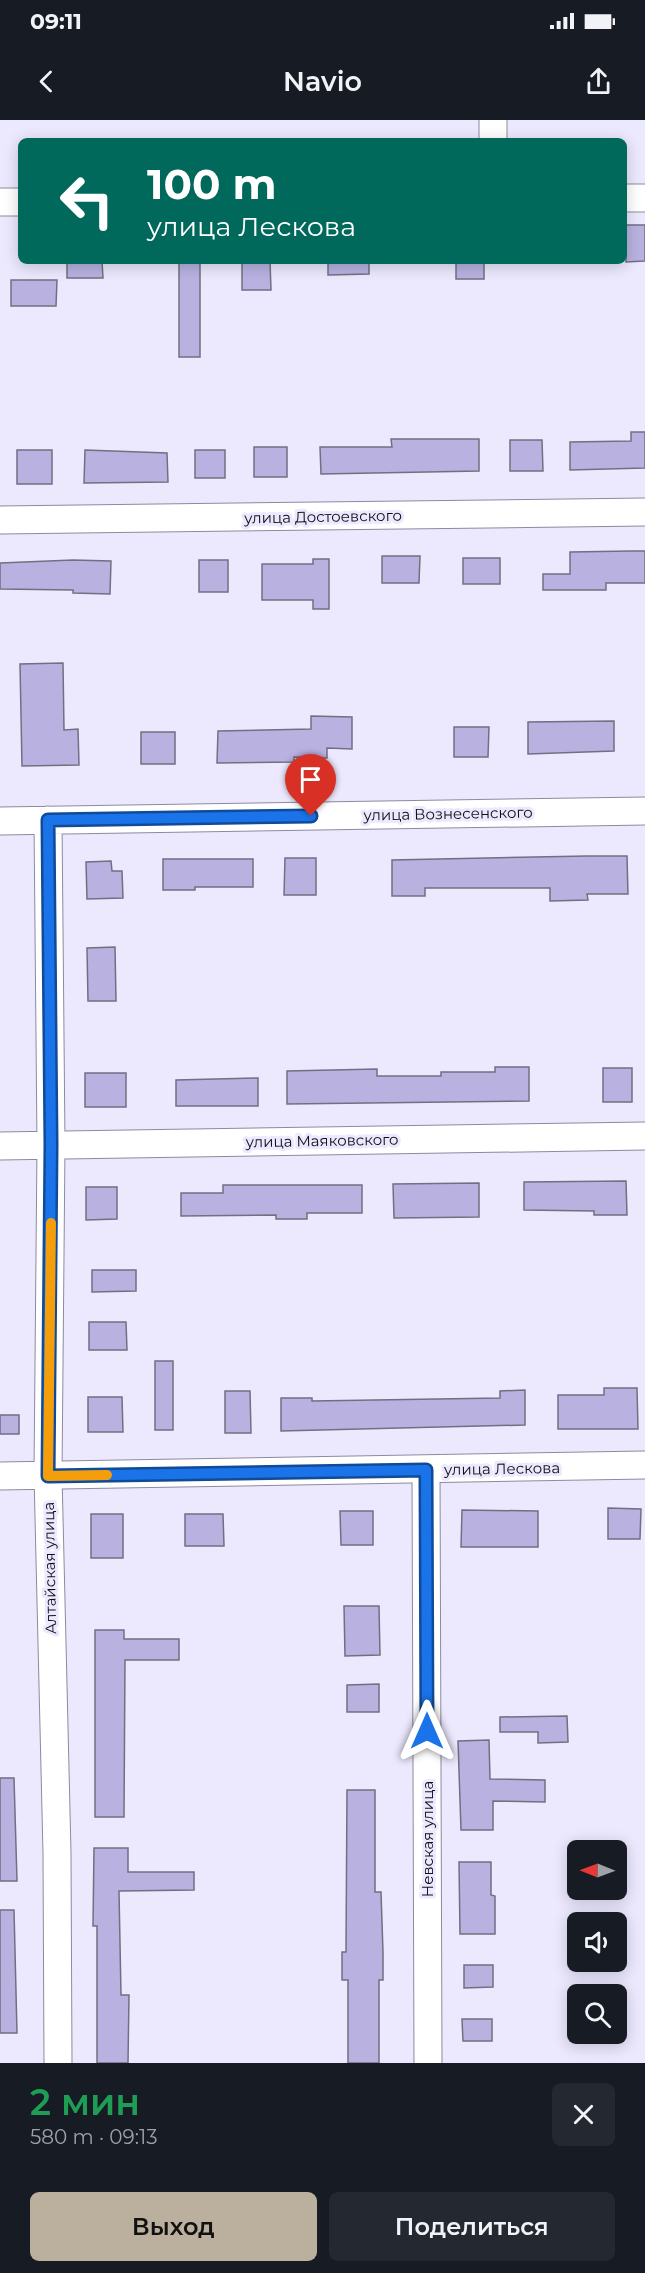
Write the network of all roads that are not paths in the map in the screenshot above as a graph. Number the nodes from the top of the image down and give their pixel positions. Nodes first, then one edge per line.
1 (493, 120) edge
2 (493, 138) edge
3 (627, 198) edge
4 (645, 198) edge
5 (0, 202) edge
6 (18, 202) edge
7 (645, 512) edge
8 (0, 520) edge
9 (645, 811) edge
10 (48, 820) junction
11 (0, 821) edge
12 (645, 1136) edge
13 (51, 1145) junction
14 (0, 1146) edge
15 (645, 1465) edge
16 (426, 1470) junction
17 (0, 1476) edge
18 (48, 1476) junction
19 (57, 2063) edge
20 (429, 2063) edge

1 - 2 street
3 - 4 street
5 - 6 street
7 - 8 street, улица Достоевского
9 - 10 street, улица Вознесенского
10 - 11 street, улица Вознесенского
10 - 13 street, Алтайская улица
12 - 13 street, улица Маяковского
13 - 14 street, улица Маяковского
13 - 18 street, Алтайская улица
15 - 16 street, улица Лескова
16 - 18 street, улица Лескова
16 - 20 street, Невская улица
17 - 18 street, улица Лескова
18 - 19 street, Алтайская улица

